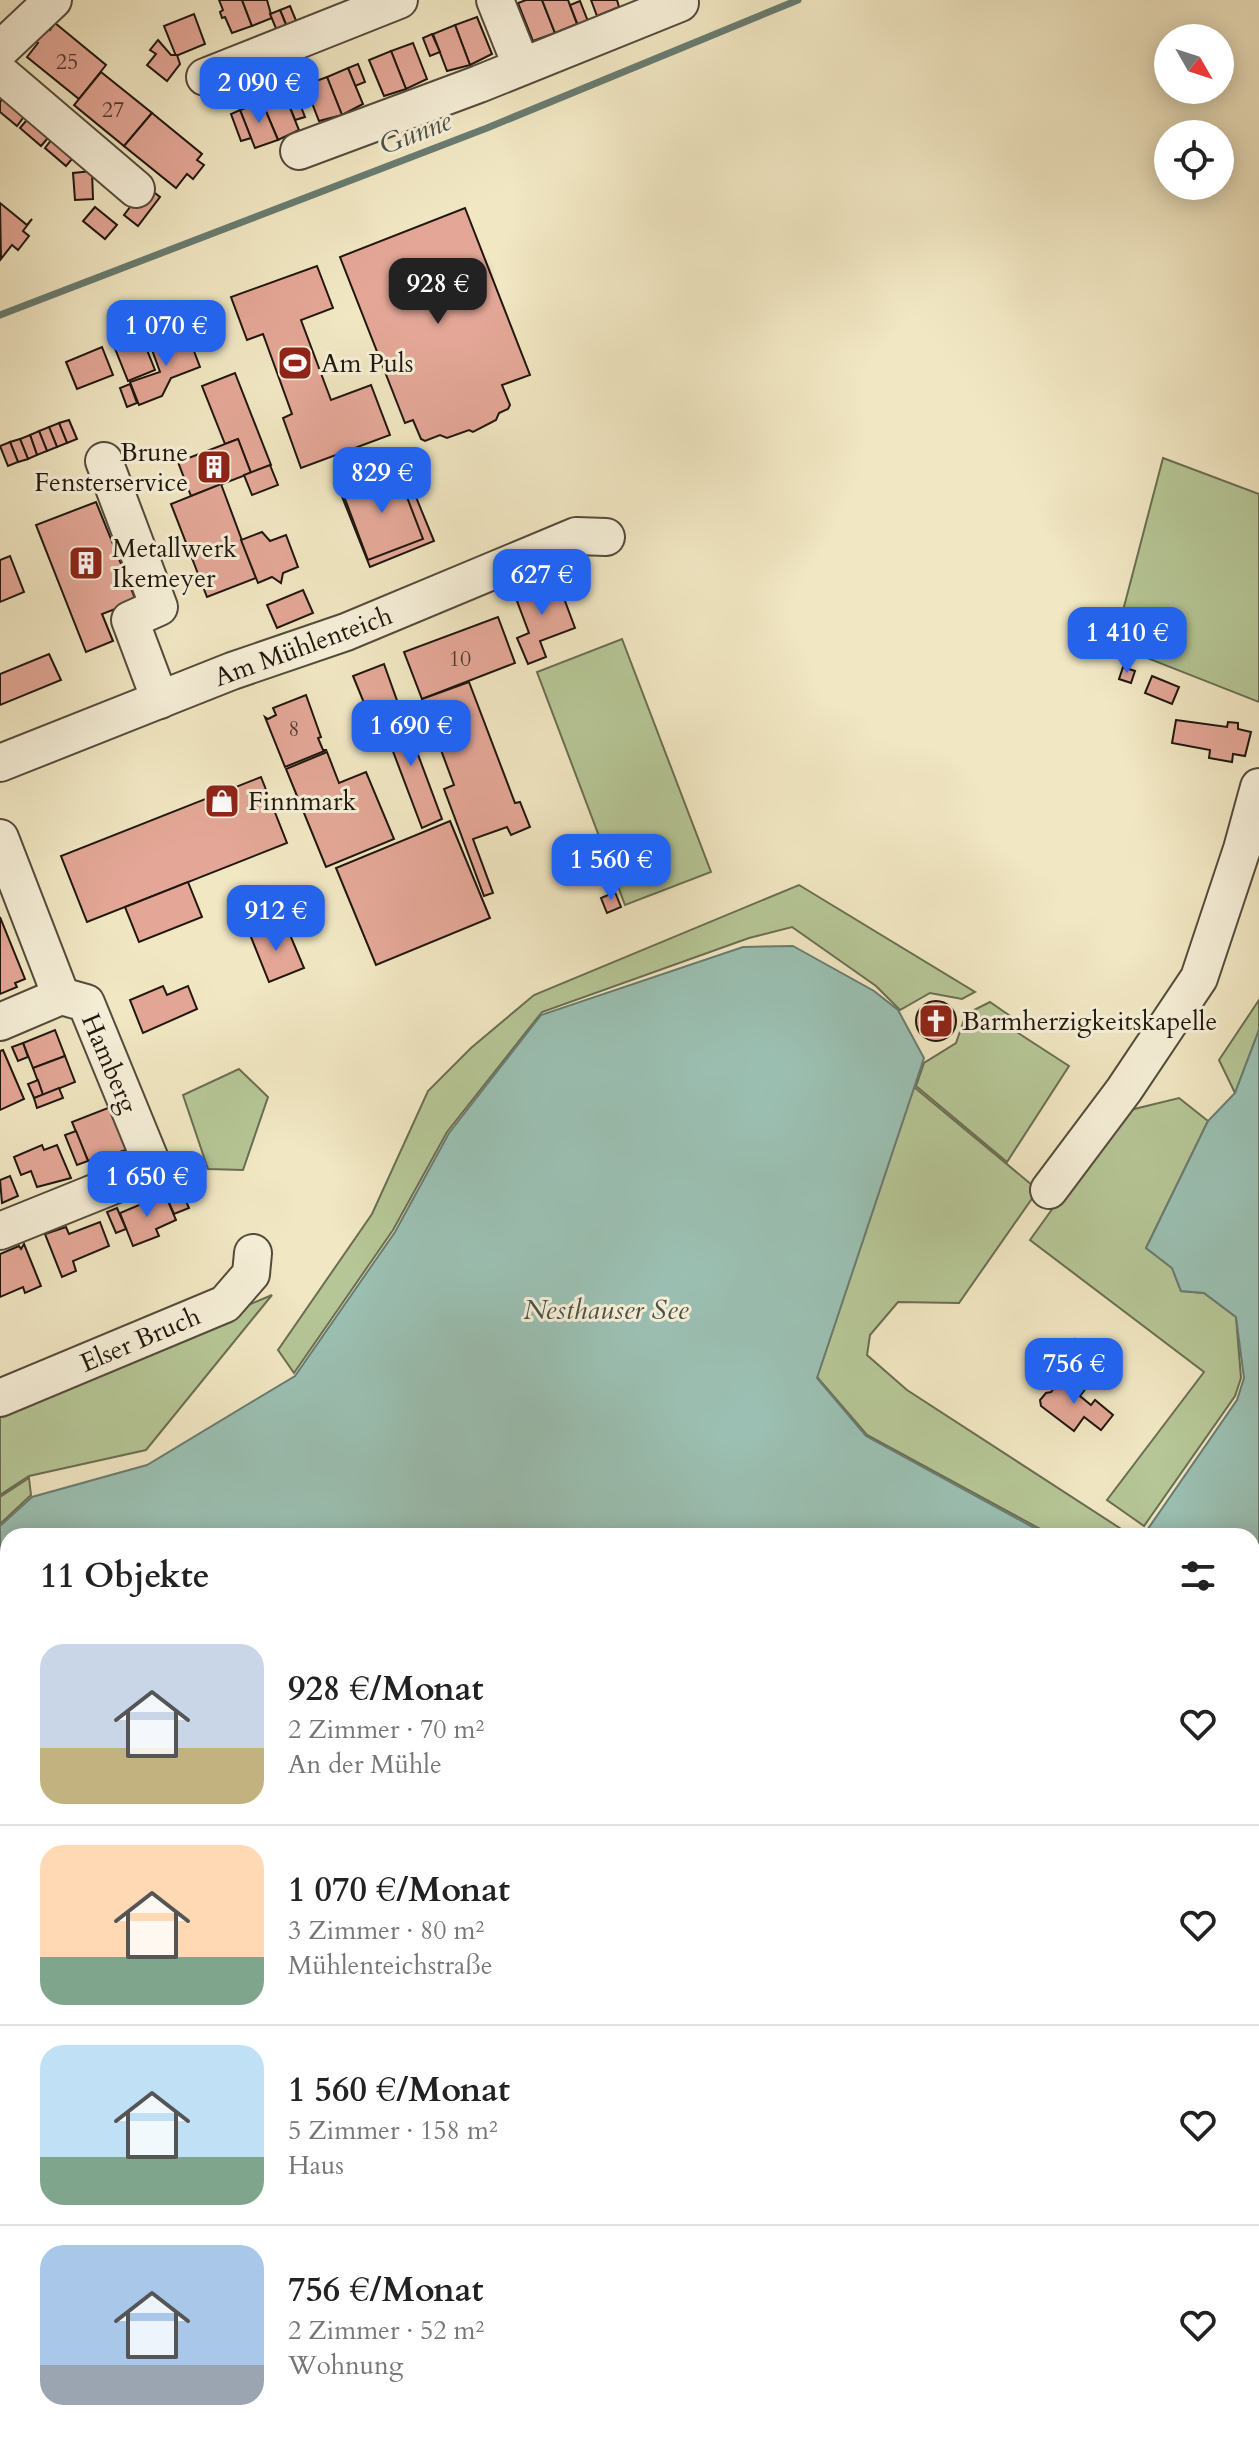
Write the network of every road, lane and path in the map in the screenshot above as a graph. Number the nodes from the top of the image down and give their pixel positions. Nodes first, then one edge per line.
1 (53, 0) edge
2 (399, 0) edge
3 (495, 0) edge
4 (680, 3) dead end
5 (0, 50) edge
6 (521, 65) junction
7 (0, 73) edge
8 (205, 77) dead end
9 (299, 151) dead end
10 (136, 189) dead end
11 (104, 461) dead end
12 (606, 537) dead end
13 (160, 700) junction
14 (0, 763) edge
15 (1259, 787) edge
16 (0, 838) edge
17 (61, 996) junction
18 (0, 1022) edge
19 (1049, 1190) dead end
20 (0, 1231) edge
21 (253, 1253) dead end
22 (0, 1398) edge

1 - 5 street
2 - 8 street
3 - 6 street
4 - 6 street
6 - 9 street
7 - 10 street
11 - 13 street
12 - 13 street, Am Mühlenteich
13 - 14 street, Am Mühlenteich
15 - 19 street
16 - 17 street, Hamberg
17 - 18 street, Hamberg
17 - 20 street, Hamberg
21 - 22 street, Elser Bruch

